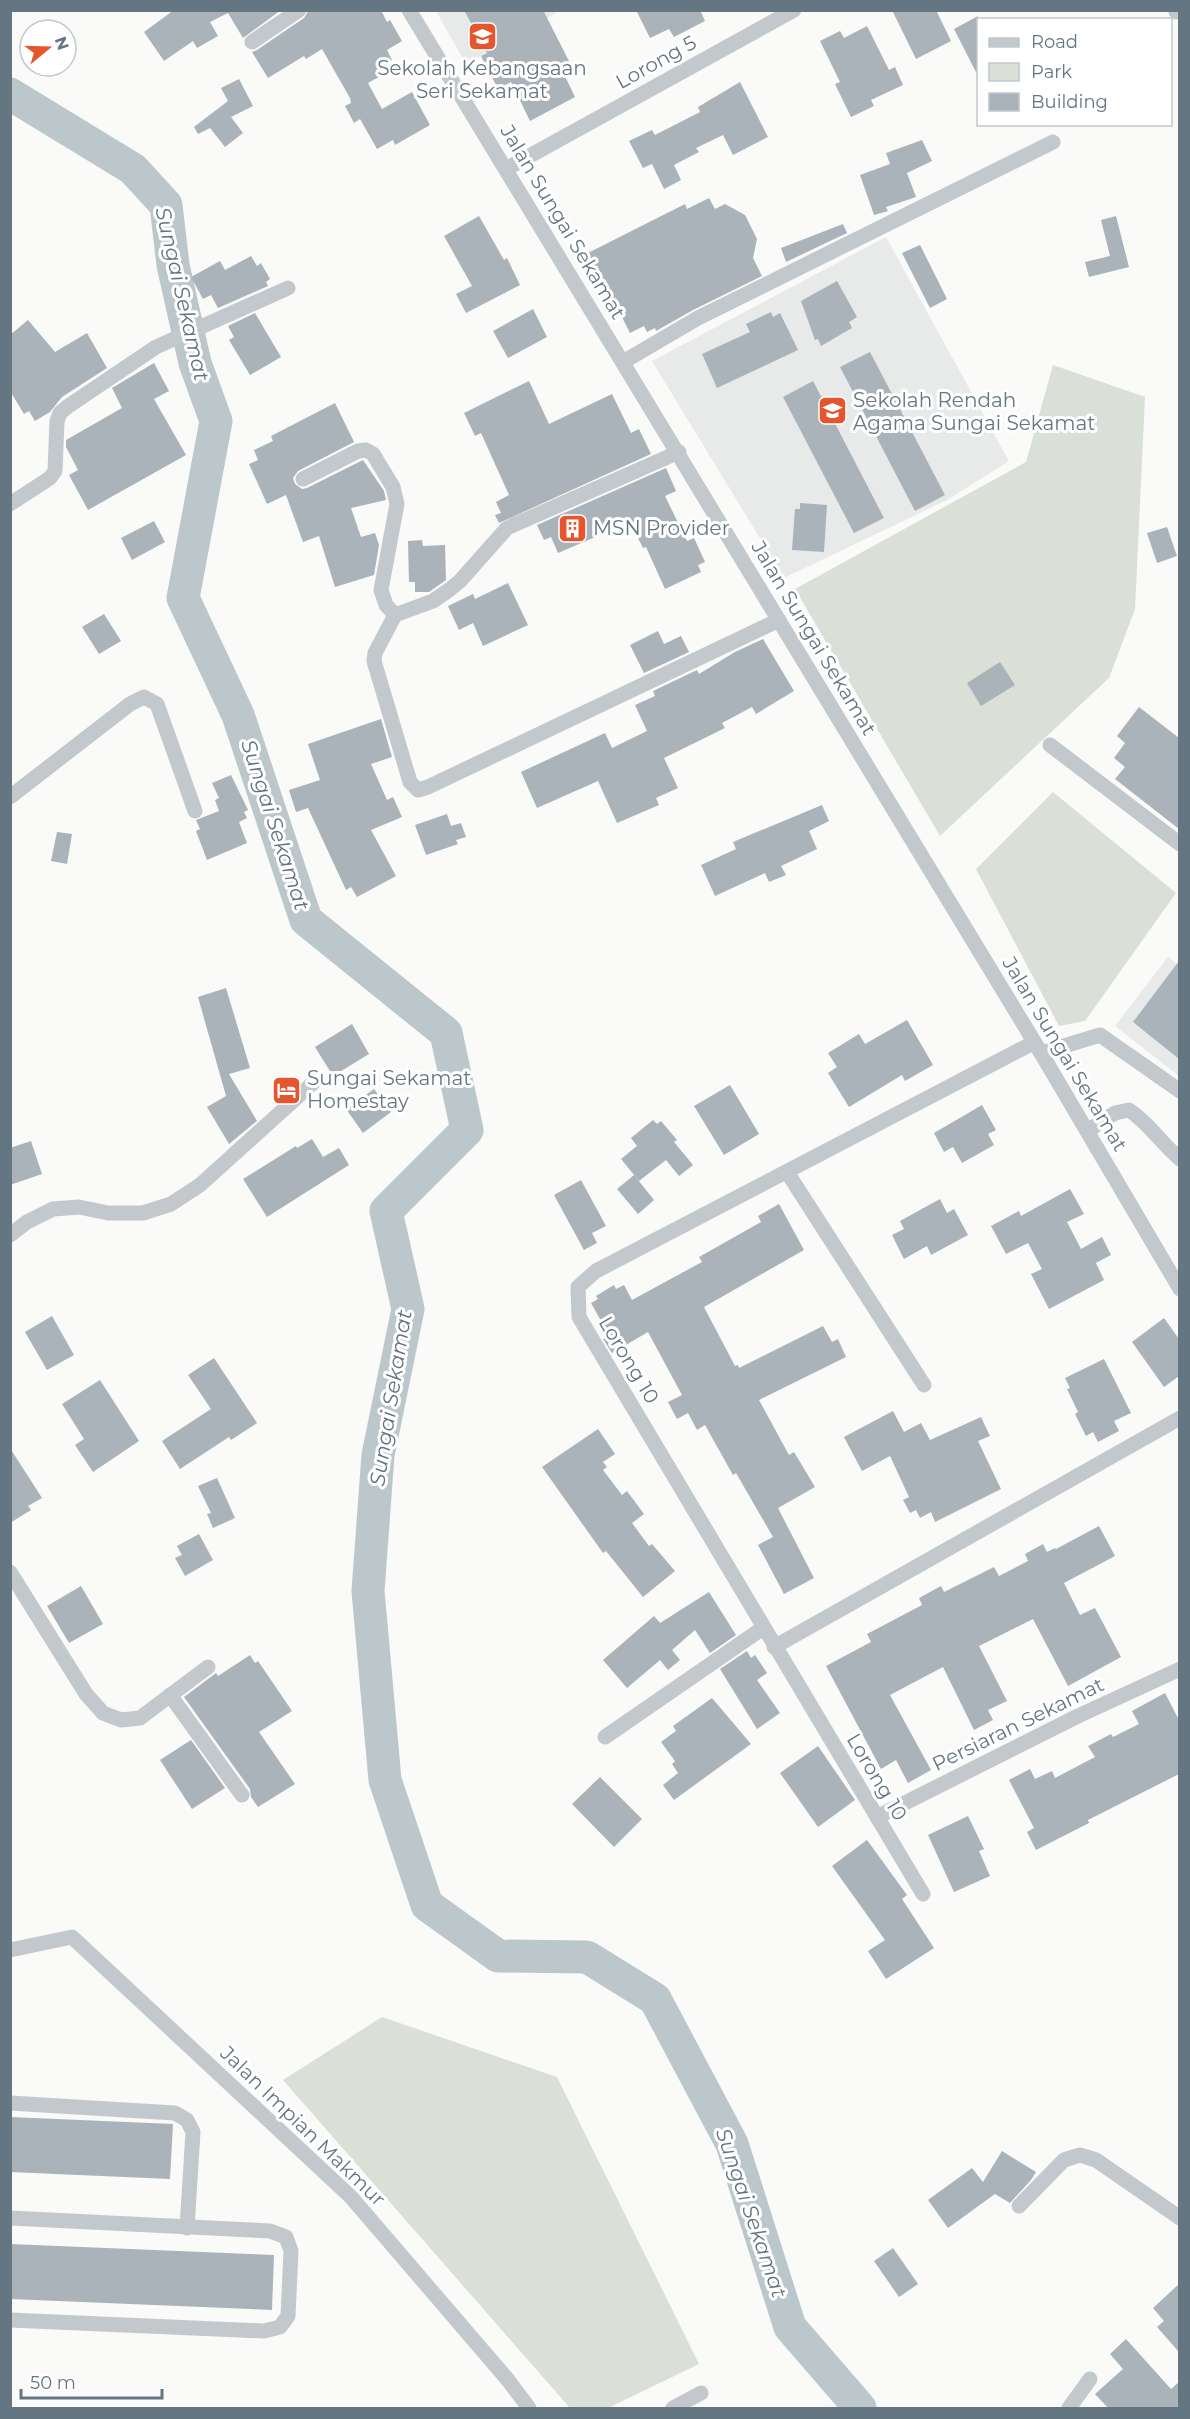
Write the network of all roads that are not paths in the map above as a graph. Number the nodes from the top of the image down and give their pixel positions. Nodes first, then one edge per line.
1 (299, 10) edge
2 (409, 10) edge
3 (795, 10) edge
4 (252, 42) dead end
5 (1053, 142) dead end
6 (506, 169) junction
7 (288, 288) dead end
8 (623, 362) junction
9 (679, 452) junction
10 (303, 479) dead end
11 (10, 504) edge
12 (395, 615) junction
13 (779, 620) junction
14 (1050, 745) dead end
15 (10, 797) edge
16 (195, 811) dead end
17 (1179, 844) edge
18 (1037, 1048) junction
19 (313, 1083) dead end
20 (1179, 1091) edge
21 (1087, 1131) junction
22 (1179, 1159) edge
23 (787, 1172) junction
24 (10, 1235) edge
25 (1179, 1289) edge
26 (924, 1385) dead end
27 (1179, 1418) edge
28 (10, 1572) edge
29 (763, 1628) junction
30 (774, 1647) junction
31 (207, 1667) dead end
32 (1179, 1669) edge
33 (170, 1695) junction
34 (605, 1737) dead end
35 (242, 1796) dead end
36 (877, 1817) junction
37 (922, 1894) dead end
38 (10, 1950) edge
39 (10, 2103) edge
40 (1019, 2206) dead end
41 (10, 2218) edge
42 (1179, 2218) edge
43 (187, 2228) junction
44 (10, 2320) edge
45 (1090, 2379) dead end
46 (701, 2393) dead end
47 (529, 2409) edge
48 (673, 2409) edge
49 (1069, 2409) edge

1 - 4 street
2 - 6 street, Jalan Sungai Sekamat
3 - 6 street, Lorong 5
5 - 8 street
6 - 8 street, Jalan Sungai Sekamat
7 - 11 street
8 - 9 street, Jalan Sungai Sekamat
9 - 12 street
9 - 13 street, Jalan Sungai Sekamat
10 - 12 street
12 - 13 street
13 - 18 street, Jalan Sungai Sekamat
14 - 17 street
15 - 16 street
18 - 20 street, Lorong 10
18 - 21 street, Jalan Sungai Sekamat
18 - 23 street, Lorong 10
19 - 24 street
21 - 22 street
21 - 25 street, Jalan Sungai Sekamat
23 - 26 street
23 - 29 street, Lorong 10
27 - 30 street
28 - 33 street
29 - 30 street, Lorong 10
29 - 34 street
30 - 36 street, Lorong 10
31 - 33 street
32 - 36 street, Persiaran Sekamat
33 - 35 street
36 - 37 street, Lorong 10
38 - 47 street, Jalan Impian Makmur
39 - 43 street
40 - 42 street
41 - 43 street
43 - 44 street
45 - 49 street
46 - 48 street

